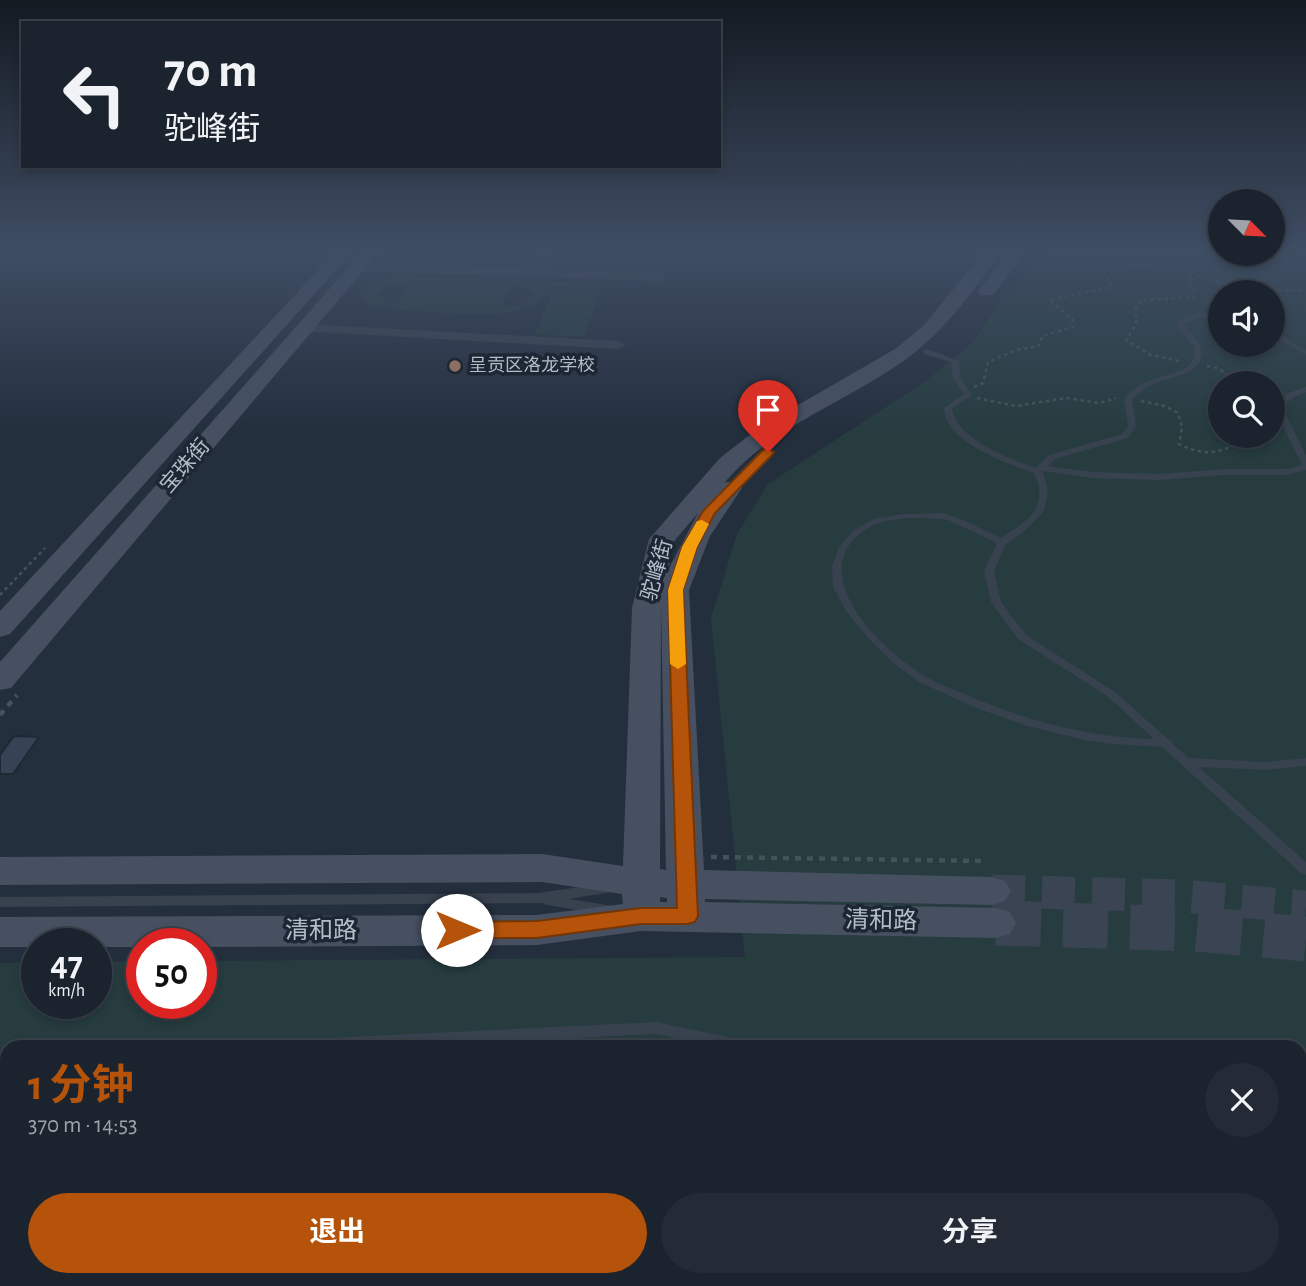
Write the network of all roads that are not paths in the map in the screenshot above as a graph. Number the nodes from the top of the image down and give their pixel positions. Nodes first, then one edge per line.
1 (305, 312) edge
2 (317, 312) edge
3 (945, 312) edge
4 (969, 312) edge
5 (1208, 315) edge
6 (305, 328) junction
7 (1285, 340) edge
8 (618, 345) dead end
9 (927, 352) junction
10 (1306, 353) edge
11 (1306, 389) edge
12 (1304, 469) edge
13 (1040, 470) junction
14 (1002, 542) junction
15 (0, 628) edge
16 (0, 681) edge
17 (1168, 743) junction
18 (1188, 762) junction
19 (1306, 762) edge
20 (1306, 870) edge
21 (0, 871) edge
22 (685, 886) junction
23 (991, 892) tunnel mouth
24 (538, 898) junction
25 (641, 899) junction
26 (0, 902) edge
27 (0, 932) edge
28 (411, 1040) edge
29 (713, 1040) edge

1 - 15 main road, 宝珠街
2 - 6 main road, 宝珠街
3 - 25 main road, 驼峰街
4 - 9 main road, 驼峰街
5 - 13 lane
6 - 8 street
6 - 16 main road, 宝珠街
7 - 10 lane
9 - 13 lane
9 - 22 main road, 驼峰街
11 - 12 lane
12 - 13 lane
13 - 14 lane
14 - 17 lane
14 - 17 lane
17 - 18 lane
18 - 19 lane
18 - 20 lane
21 - 25 main road, 清和路
22 - 23 main road, 清和路
22 - 25 main road, 清和路
24 - 25 lane, 清和路
24 - 25 lane, 清和路
24 - 26 lane, 清和路
25 - 27 main road, 清和路
28 - 29 lane

